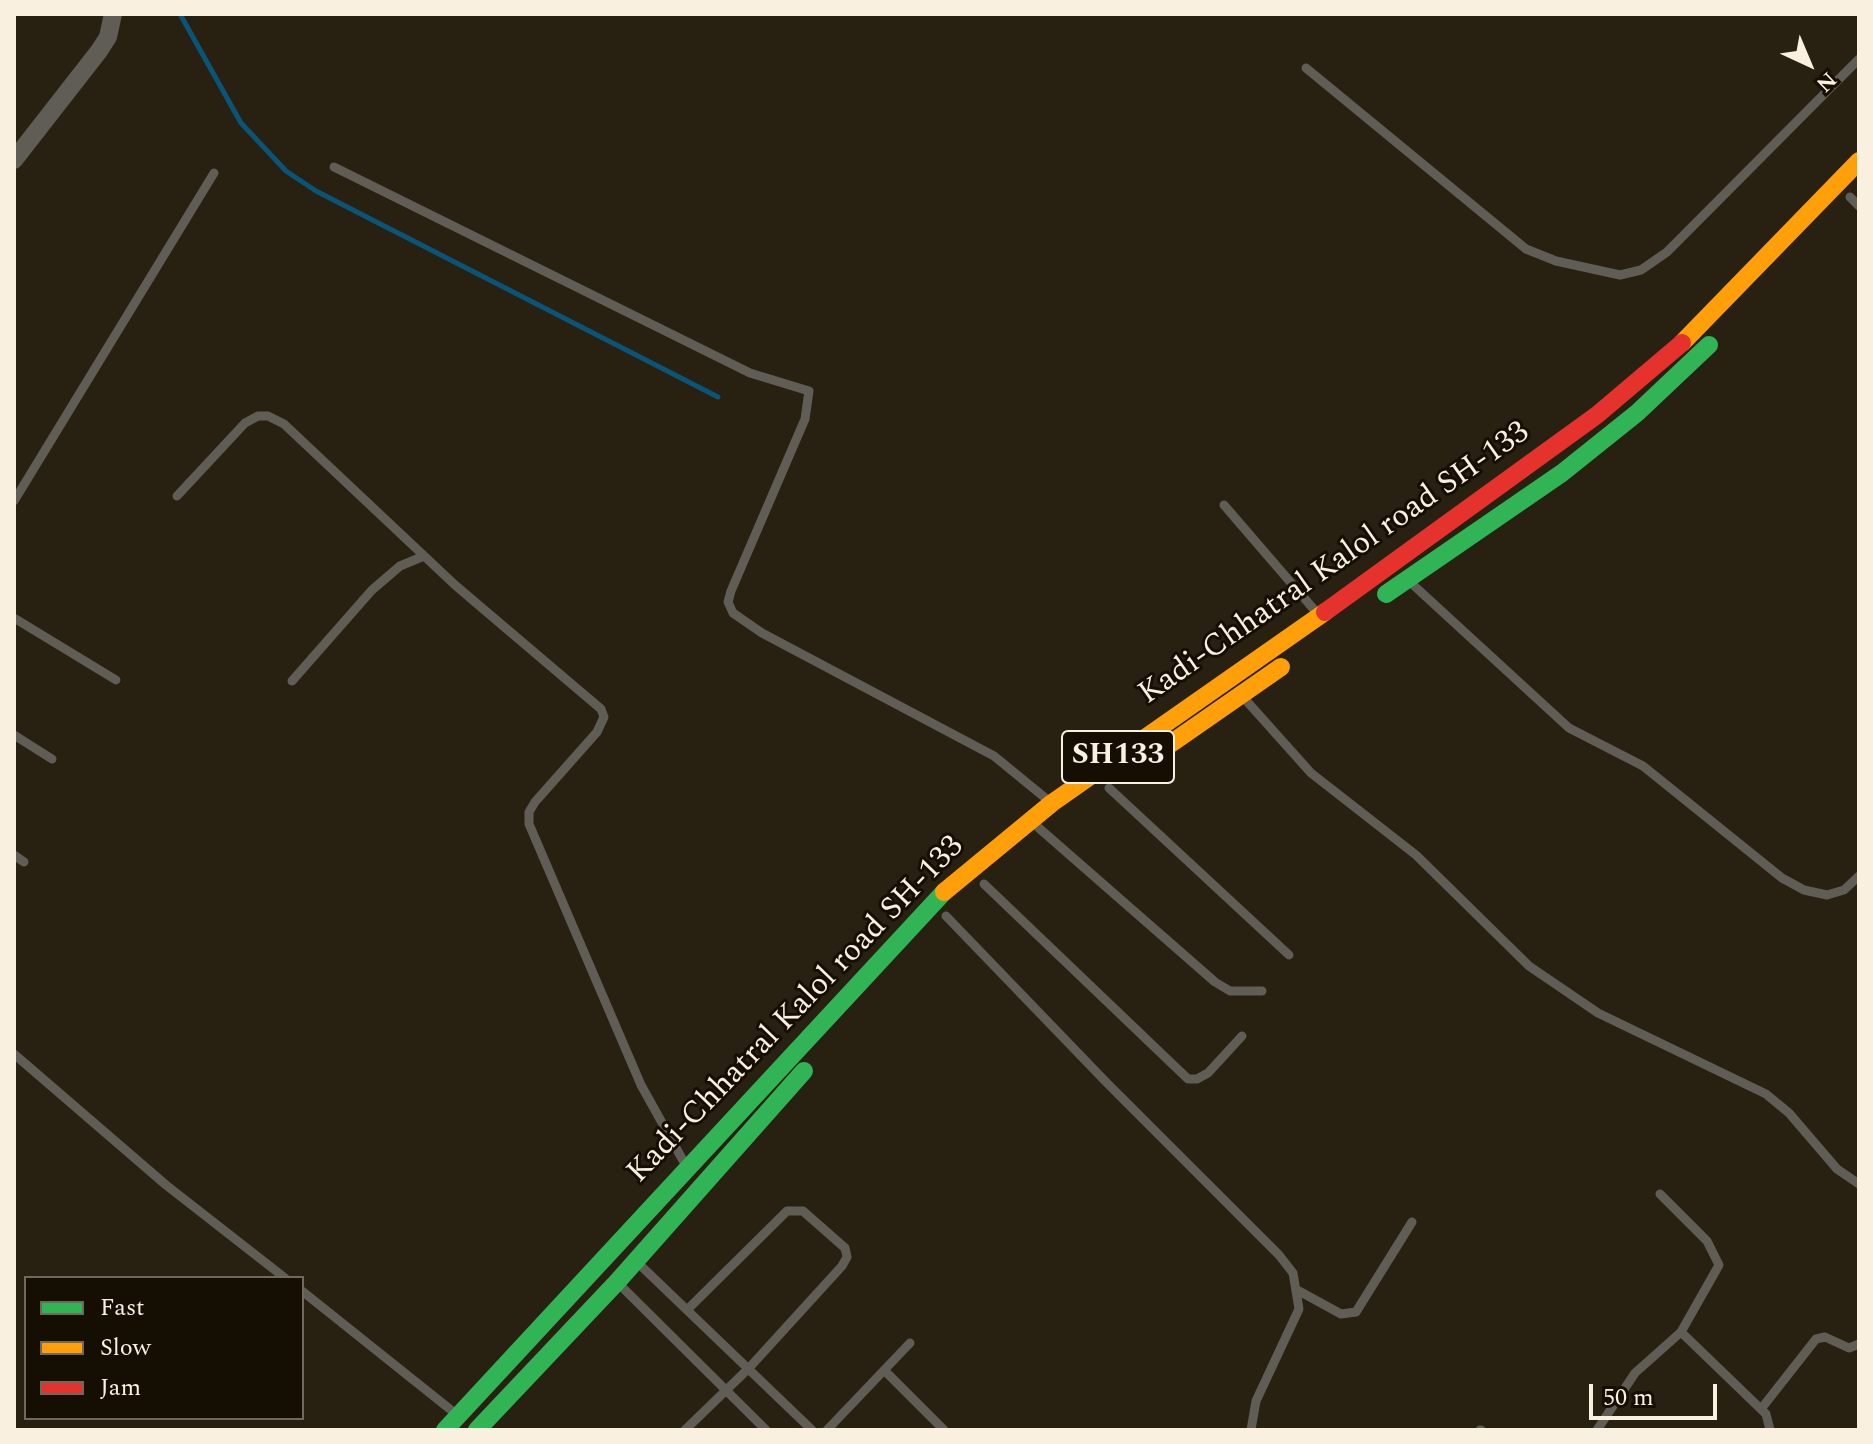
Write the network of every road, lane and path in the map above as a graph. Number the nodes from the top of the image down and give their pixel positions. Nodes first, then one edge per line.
1 (113, 14) edge
2 (1859, 59) edge
3 (1306, 68) dead end
4 (14, 160) edge
5 (1859, 161) edge
6 (334, 167) dead end
7 (214, 173) dead end
8 (1856, 197) edge
9 (1806, 243) dead end
10 (1719, 334) dead end
11 (177, 496) dead end
12 (14, 501) edge
13 (1224, 505) dead end
14 (424, 556) junction
15 (1407, 579) junction
16 (1369, 606) dead end
17 (1320, 616) junction
18 (14, 618) edge
19 (1292, 659) dead end
20 (116, 680) dead end
21 (292, 681) dead end
22 (1241, 695) junction
23 (14, 735) edge
24 (52, 759) dead end
25 (1102, 792) joint
26 (1052, 803) junction
27 (1030, 820) junction
28 (1050, 830) junction
29 (14, 855) edge
30 (24, 862) dead end
31 (1859, 876) edge
32 (984, 884) junction
33 (946, 916) junction
34 (1289, 955) dead end
35 (1262, 991) dead end
36 (1242, 1036) dead end
37 (14, 1054) edge
38 (687, 1167) junction
39 (1859, 1184) edge
40 (1660, 1194) dead end
41 (1412, 1222) dead end
42 (635, 1261) junction
43 (282, 1276) edge
44 (617, 1282) junction
45 (1299, 1291) junction
46 (304, 1293) edge
47 (687, 1310) junction
48 (1681, 1332) junction
49 (910, 1343) dead end
50 (1859, 1344) edge
51 (749, 1368) junction
52 (885, 1371) junction
53 (725, 1389) junction
54 (1761, 1409) junction
55 (452, 1423) edge
56 (477, 1430) edge
57 (685, 1430) edge
58 (766, 1430) edge
59 (812, 1430) edge
60 (827, 1430) edge
61 (944, 1430) edge
62 (1251, 1430) edge
63 (1597, 1430) edge
64 (1770, 1430) edge

1 - 4 street
2 - 3 lane
5 - 17 main road, Kadi-Chhatral Kalol road SH-133 / SH133
6 - 26 lane
7 - 12 lane
8 - 9 main road
10 - 15 main road, Kadi-Chhatral Kalol road SH-133
11 - 14 lane
13 - 17 lane
14 - 21 lane
14 - 38 lane
15 - 16 main road, Kadi-Chhatral Kalol road SH-133
15 - 31 lane
17 - 26 main road, Kadi-Chhatral Kalol road SH-133 / SH133
18 - 20 lane
19 - 22 main road, Kadi-Chhatral Kalol road SH-133 / SH133
22 - 25 main road, Kadi-Chhatral Kalol road SH-133 / SH133
22 - 39 lane
23 - 24 lane
25 - 34 lane
26 - 27 main road, Kadi-Chhatral Kalol road SH-133 / SH133
27 - 28 lane
27 - 38 main road, Kadi-Chhatral Kalol road SH-133 / SH133
28 - 32 main road, Kadi-Chhatral Kalol road SH-133
28 - 35 lane
29 - 30 lane
32 - 33 main road, Kadi-Chhatral Kalol road SH-133
32 - 36 lane
33 - 42 main road, Kadi-Chhatral Kalol road SH-133
33 - 45 lane
37 - 43 lane
38 - 55 main road, Kadi-Chhatral Kalol road SH-133 / SH133
40 - 48 lane
41 - 45 lane
42 - 44 main road, Kadi-Chhatral Kalol road SH-133
42 - 47 lane
44 - 53 lane
44 - 56 main road, Kadi-Chhatral Kalol road SH-133
45 - 62 lane
46 - 55 lane
47 - 51 lane
47 - 51 lane
48 - 54 lane
48 - 63 lane
49 - 52 lane
50 - 54 lane
51 - 53 lane
51 - 59 lane
52 - 60 lane
52 - 61 lane
53 - 57 lane
53 - 58 lane
54 - 64 lane

